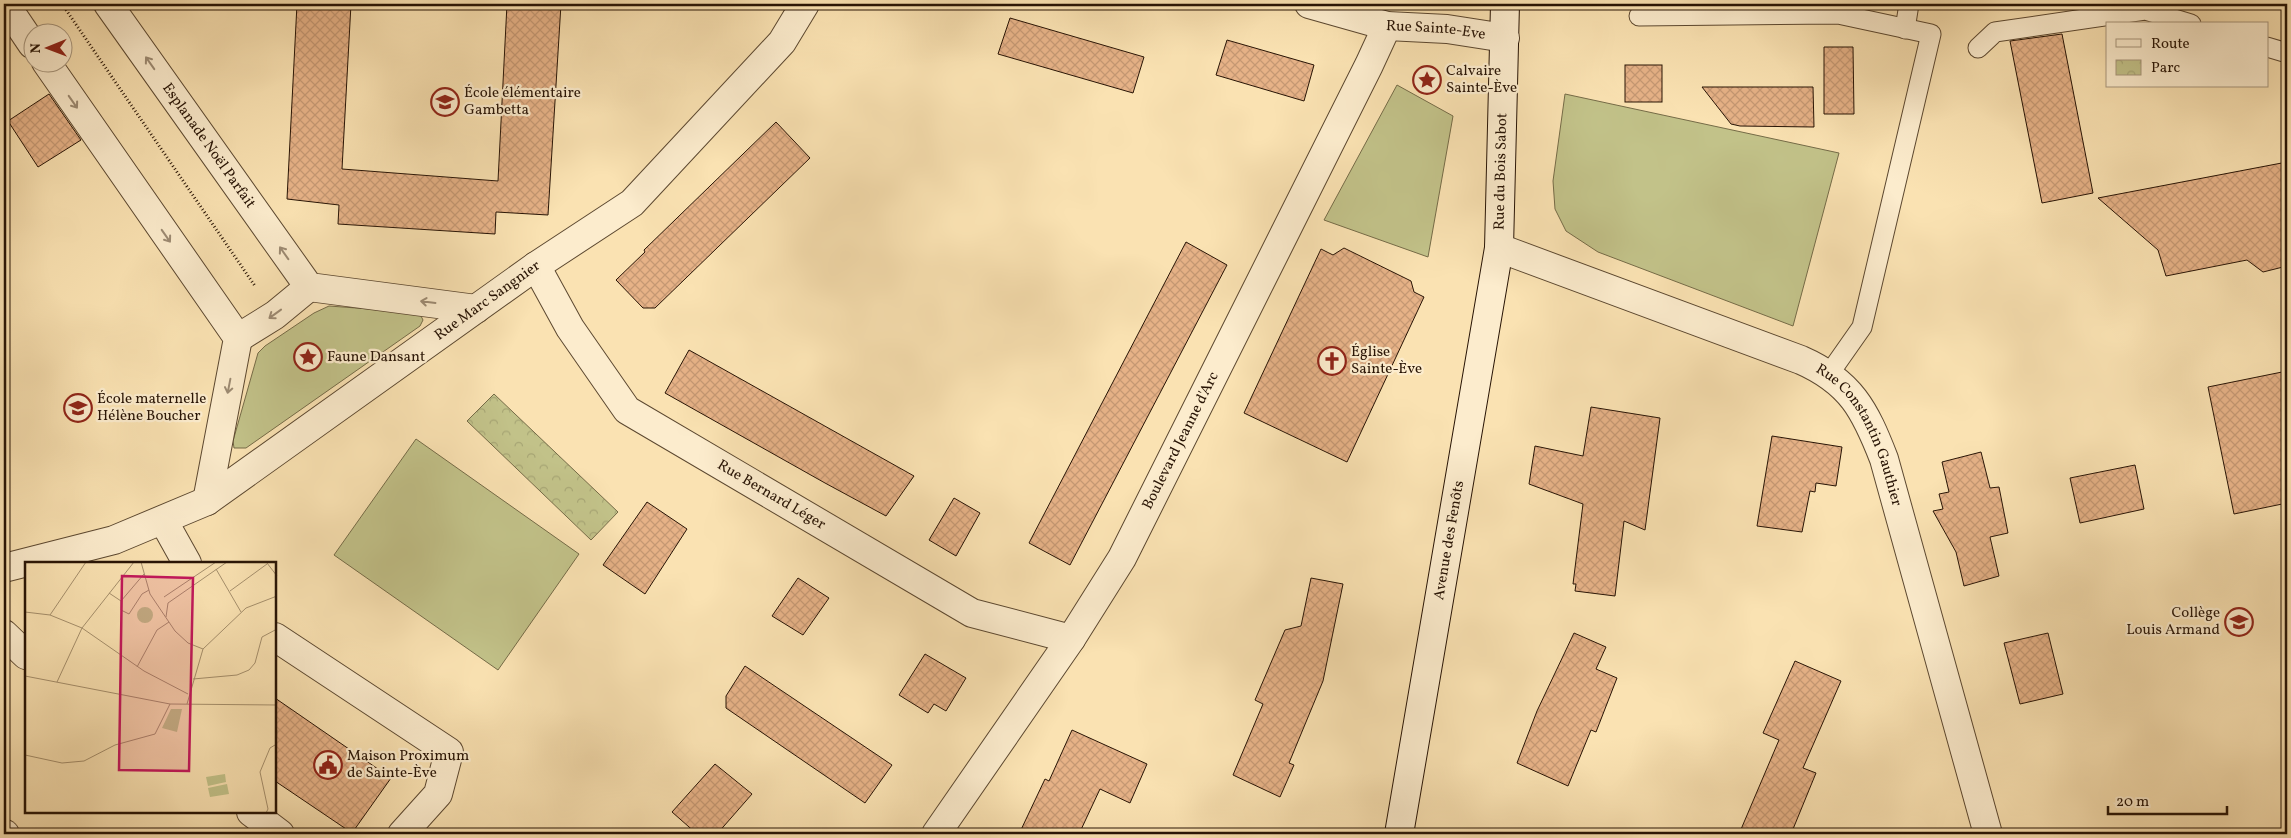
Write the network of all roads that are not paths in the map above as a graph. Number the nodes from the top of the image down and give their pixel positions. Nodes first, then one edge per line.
1 (5, 4) edge
2 (108, 4) edge
3 (805, 4) edge
4 (1309, 4) edge
5 (1505, 4) edge
6 (1909, 4) edge
7 (1639, 16) dead end
8 (2184, 22) edge
9 (1387, 26) junction
10 (22, 29) edge
11 (1905, 29) junction
12 (1506, 38) junction
13 (2268, 47) edge
14 (1978, 48) dead end
15 (2287, 53) edge
16 (53, 72) edge
17 (1498, 248) junction
18 (536, 266) junction
19 (309, 287) junction
20 (476, 309) junction
21 (238, 338) junction
22 (1829, 374) junction
23 (207, 501) junction
24 (163, 520) junction
25 (28, 562) edge
26 (186, 562) edge
27 (25, 563) edge
28 (4, 568) edge
29 (4, 634) edge
30 (276, 638) edge
31 (1071, 640) junction
32 (25, 655) edge
33 (251, 813) edge
34 (280, 834) edge
35 (402, 834) edge
36 (936, 834) edge
37 (1399, 834) edge
38 (1988, 834) edge

1 - 10 street
19 -> 2 street, Esplanade Noël Parfait
3 - 18 street, Rue Marc Sangnier
4 - 9 street, Rue Sainte-Eve
5 - 12 street, Rue du Bois Sabot
6 - 11 lane
7 - 11 lane
8 - 14 lane
9 - 12 street, Rue Sainte-Eve
9 - 31 street, Boulevard Jeanne d'Arc
11 - 22 lane
12 - 17 street, Rue du Bois Sabot
13 - 15 lane
16 -> 21 street
17 - 22 street, Rue Constantin Gauthier
17 - 37 street, Avenue des Fenôts
18 - 20 street, Rue Marc Sangnier
18 - 31 street, Rue Bernard Léger
20 -> 19 street
19 - 21 street
20 - 23 street, Rue Marc Sangnier
21 -> 23 street
22 - 38 street, Rue Constantin Gauthier
23 - 24 street, Rue Marc Sangnier
24 - 25 street, Rue Marc Sangnier
24 - 26 street
27 - 28 street, Rue Marc Sangnier
29 - 32 street
30 - 35 street
31 - 36 street, Boulevard Jeanne d'Arc
33 - 34 street

